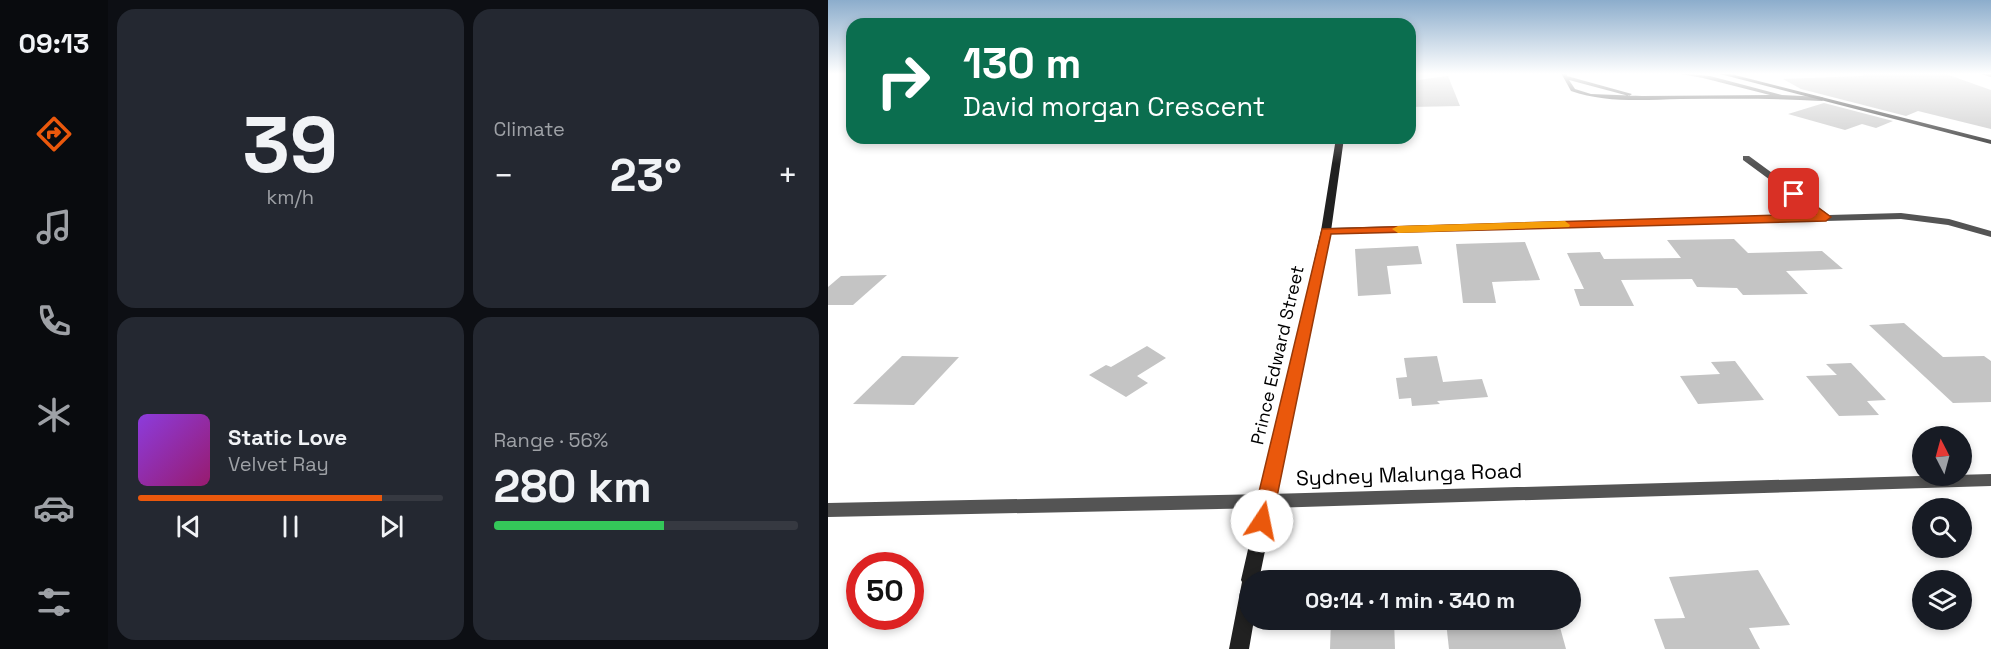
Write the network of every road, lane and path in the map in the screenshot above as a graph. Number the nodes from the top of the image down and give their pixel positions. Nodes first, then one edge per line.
1 (1839, 103) edge
2 (1991, 142) edge
3 (1339, 144) edge
4 (1746, 158) dead end
5 (1826, 217) junction
6 (1326, 231) junction
7 (1991, 234) edge
8 (1991, 480) edge
9 (1266, 501) junction
10 (828, 510) edge
11 (1252, 570) edge
12 (1242, 630) edge
13 (1239, 649) edge

1 - 2 main road
3 - 6 main road, Prince Edward Street
4 - 5 street
5 - 6 street
5 - 7 street
6 - 9 main road, Prince Edward Street
8 - 9 street, Sydney Malunga Road
9 - 10 street, Sydney Malunga Road
9 - 11 main road, Prince Edward Street
12 - 13 main road

